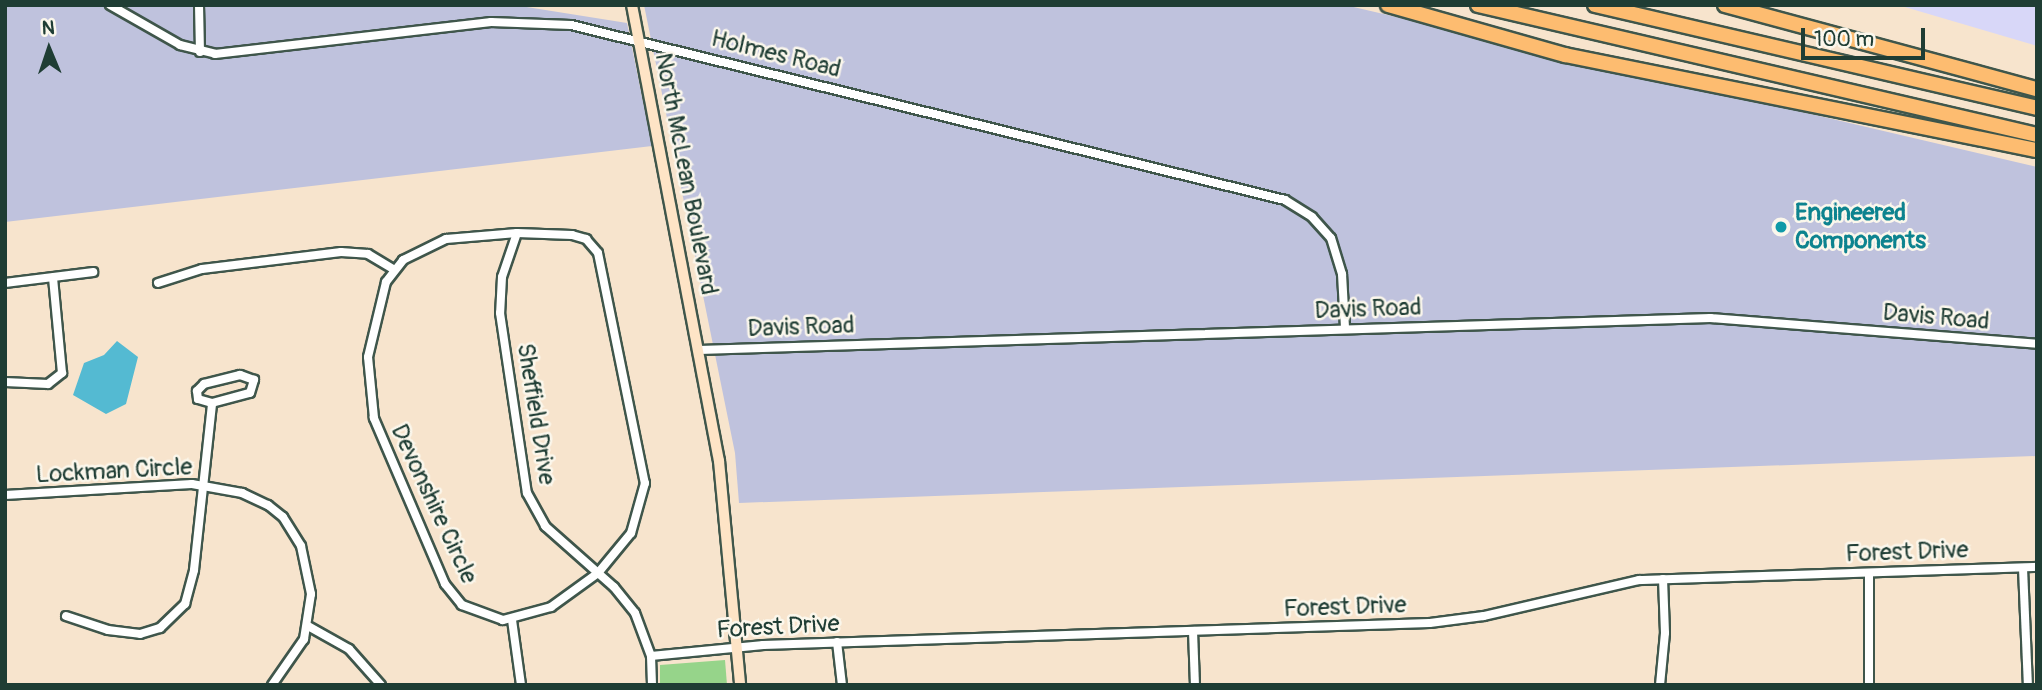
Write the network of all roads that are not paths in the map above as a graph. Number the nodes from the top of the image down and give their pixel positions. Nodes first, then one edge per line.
1 (110, 5) edge
2 (199, 5) edge
3 (632, 5) edge
4 (1388, 5) edge
5 (1478, 5) edge
6 (1595, 5) edge
7 (1725, 5) edge
8 (638, 39) junction
9 (200, 52) junction
10 (2037, 89) edge
11 (2037, 107) edge
12 (2037, 135) edge
13 (2037, 150) edge
14 (517, 233) junction
15 (393, 269) junction
16 (93, 272) dead end
17 (53, 277) junction
18 (5, 283) edge
19 (158, 283) dead end
20 (1345, 328) junction
21 (2037, 344) edge
22 (699, 350) junction
23 (5, 383) edge
24 (212, 403) junction
25 (203, 485) junction
26 (5, 495) edge
27 (2037, 567) edge
28 (2023, 568) junction
29 (598, 573) junction
30 (1869, 574) junction
31 (1664, 579) junction
32 (66, 616) dead end
33 (512, 620) junction
34 (308, 626) junction
35 (1193, 631) junction
36 (837, 642) junction
37 (736, 648) junction
38 (651, 656) junction
39 (272, 685) edge
40 (381, 685) edge
41 (521, 685) edge
42 (652, 685) edge
43 (740, 685) edge
44 (842, 685) edge
45 (1195, 685) edge
46 (1660, 685) edge
47 (1869, 685) edge
48 (2028, 685) edge

1 - 9 street, Holmes Road
2 - 9 street
3 - 8 main road, North McLean Boulevard
4 - 13 highway
5 - 12 highway
6 - 11 highway
7 - 10 highway
8 - 9 street, Holmes Road
8 - 20 street, Holmes Road
8 - 22 main road, North McLean Boulevard
14 - 15 street
14 - 29 street, Sheffield Drive
14 - 29 street
15 - 19 street
15 - 33 street, Devonshire Circle
16 - 17 street
17 - 18 street
17 - 23 street
20 - 21 street, Davis Road
20 - 22 street, Davis Road
22 - 37 main road, North McLean Boulevard
24 - 24 street
24 - 25 street
25 - 26 street, Lockman Circle
25 - 32 street
25 - 34 street, Lockman Circle
27 - 28 street, Forest Drive
28 - 30 street, Forest Drive
28 - 48 street
29 - 33 street
29 - 38 street, Sheffield Drive
30 - 31 street, Forest Drive
30 - 47 street
31 - 35 street, Forest Drive
31 - 46 street
33 - 41 street
34 - 39 street, Lockman Circle
34 - 40 street
35 - 36 street, Forest Drive
35 - 45 street
36 - 37 street, Forest Drive
36 - 44 street
37 - 38 street, Forest Drive
37 - 43 main road
38 - 42 street, Sheffield Drive

